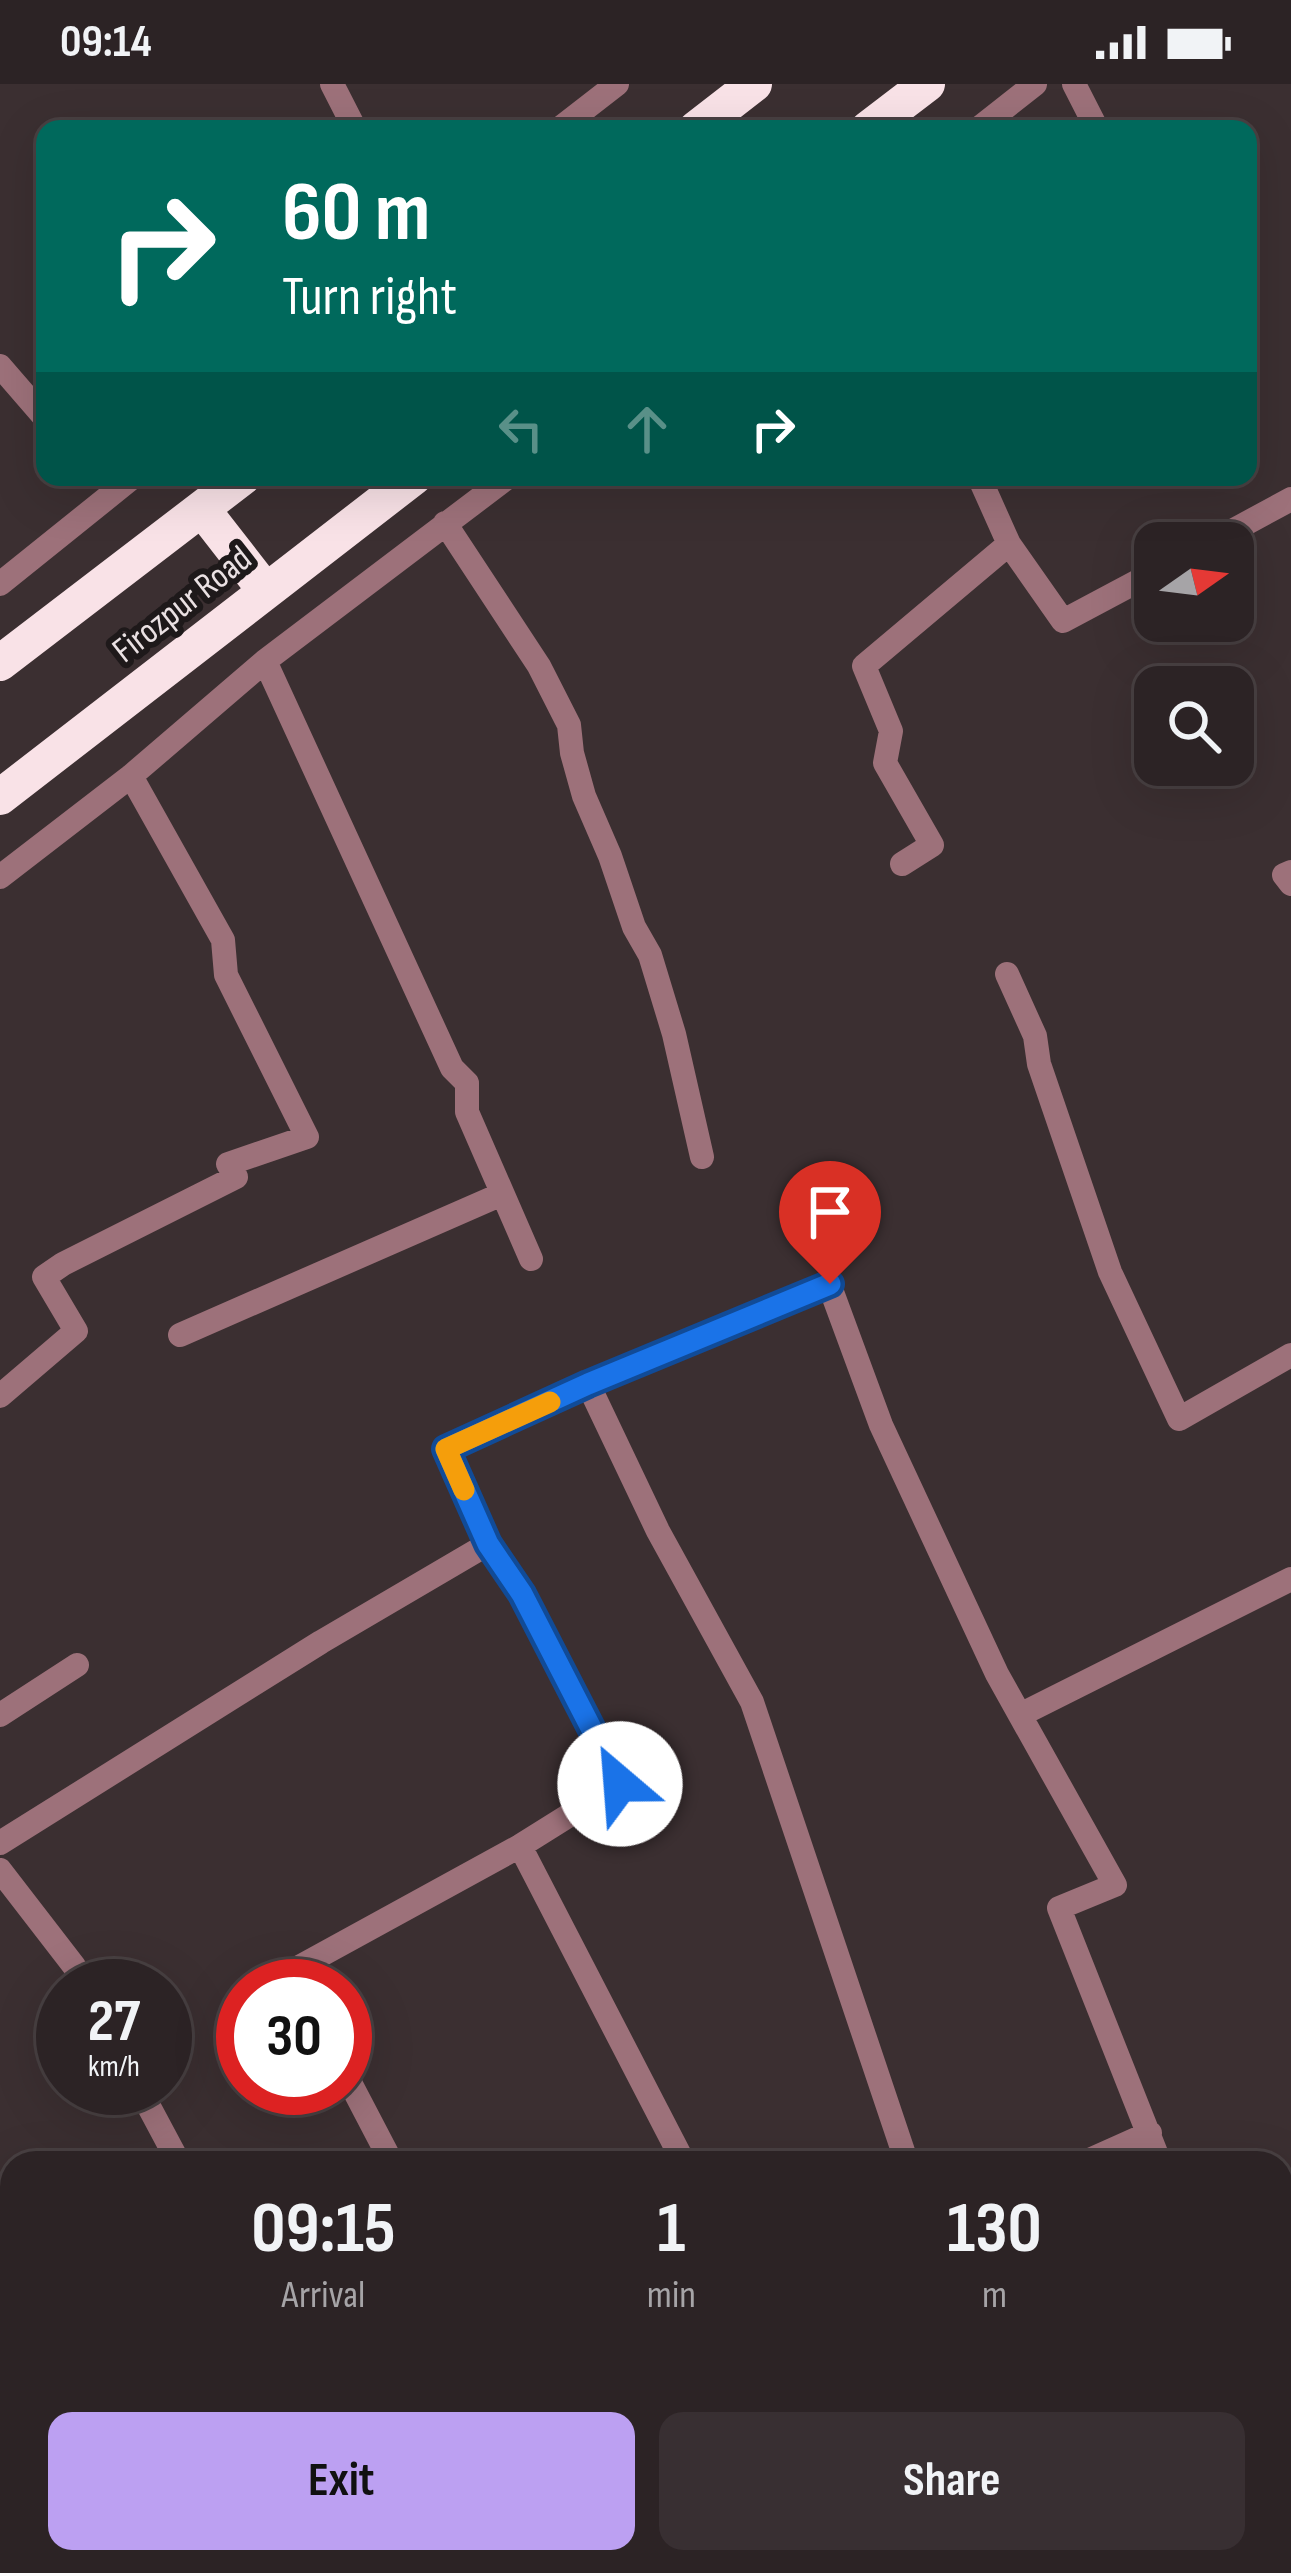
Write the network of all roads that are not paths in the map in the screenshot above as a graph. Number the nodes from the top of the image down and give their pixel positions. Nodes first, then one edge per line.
1 (332, 84) edge
2 (617, 84) edge
3 (754, 84) edge
4 (927, 84) edge
5 (1035, 84) edge
6 (1074, 84) edge
7 (350, 120) edge
8 (571, 120) edge
9 (708, 120) edge
10 (880, 120) edge
11 (990, 120) edge
12 (1092, 120) edge
13 (0, 366) edge
14 (36, 408) edge
15 (104, 486) edge
16 (231, 486) edge
17 (402, 486) edge
18 (496, 486) edge
19 (983, 486) edge
20 (1291, 500) edge
21 (202, 508) junction
22 (1250, 522) edge
23 (446, 523) junction
24 (1009, 544) junction
25 (1134, 583) edge
26 (0, 584) edge
27 (265, 590) junction
28 (265, 661) junction
29 (0, 663) edge
30 (131, 776) junction
31 (0, 796) edge
32 (902, 864) dead end
33 (1291, 872) edge
34 (0, 878) edge
35 (1291, 884) edge
36 (1006, 974) dead end
37 (701, 1157) dead end
38 (502, 1194) junction
39 (531, 1259) dead end
40 (180, 1335) dead end
41 (1289, 1362) edge
42 (588, 1384) junction
43 (0, 1396) edge
44 (488, 1544) junction
45 (1291, 1579) edge
46 (77, 1665) dead end
47 (0, 1715) edge
48 (1020, 1715) junction
49 (0, 1843) edge
50 (520, 1846) junction
51 (0, 1870) edge
52 (69, 1959) edge
53 (314, 1959) edge
54 (153, 2115) edge
55 (367, 2115) edge
56 (1150, 2133) junction
57 (173, 2151) edge
58 (386, 2151) edge
59 (678, 2151) edge
60 (903, 2151) edge
61 (1110, 2151) edge
62 (1156, 2151) edge

1 - 7 street
2 - 8 street
3 - 9 highway
4 - 10 highway
5 - 11 street
6 - 12 street
13 - 14 street
15 - 26 street
16 - 21 highway, Firozpur Road
17 - 27 highway, Firozpur Road
18 - 23 street
19 - 24 street
20 - 22 street
21 - 27 highway
21 - 29 highway, Firozpur Road
23 - 28 street
23 - 37 street
24 - 25 street
24 - 32 street
27 - 31 highway, Firozpur Road
28 - 30 street
28 - 38 street
30 - 34 street
30 - 43 street
33 - 35 street
36 - 41 street
38 - 39 street
38 - 40 street
42 - 44 street
42 - 48 street
42 - 60 street
44 - 49 street
44 - 50 street
45 - 48 street
46 - 47 street
48 - 56 street
50 - 53 street
50 - 59 street
51 - 52 street
54 - 57 street
55 - 58 street
56 - 61 street
56 - 62 street

